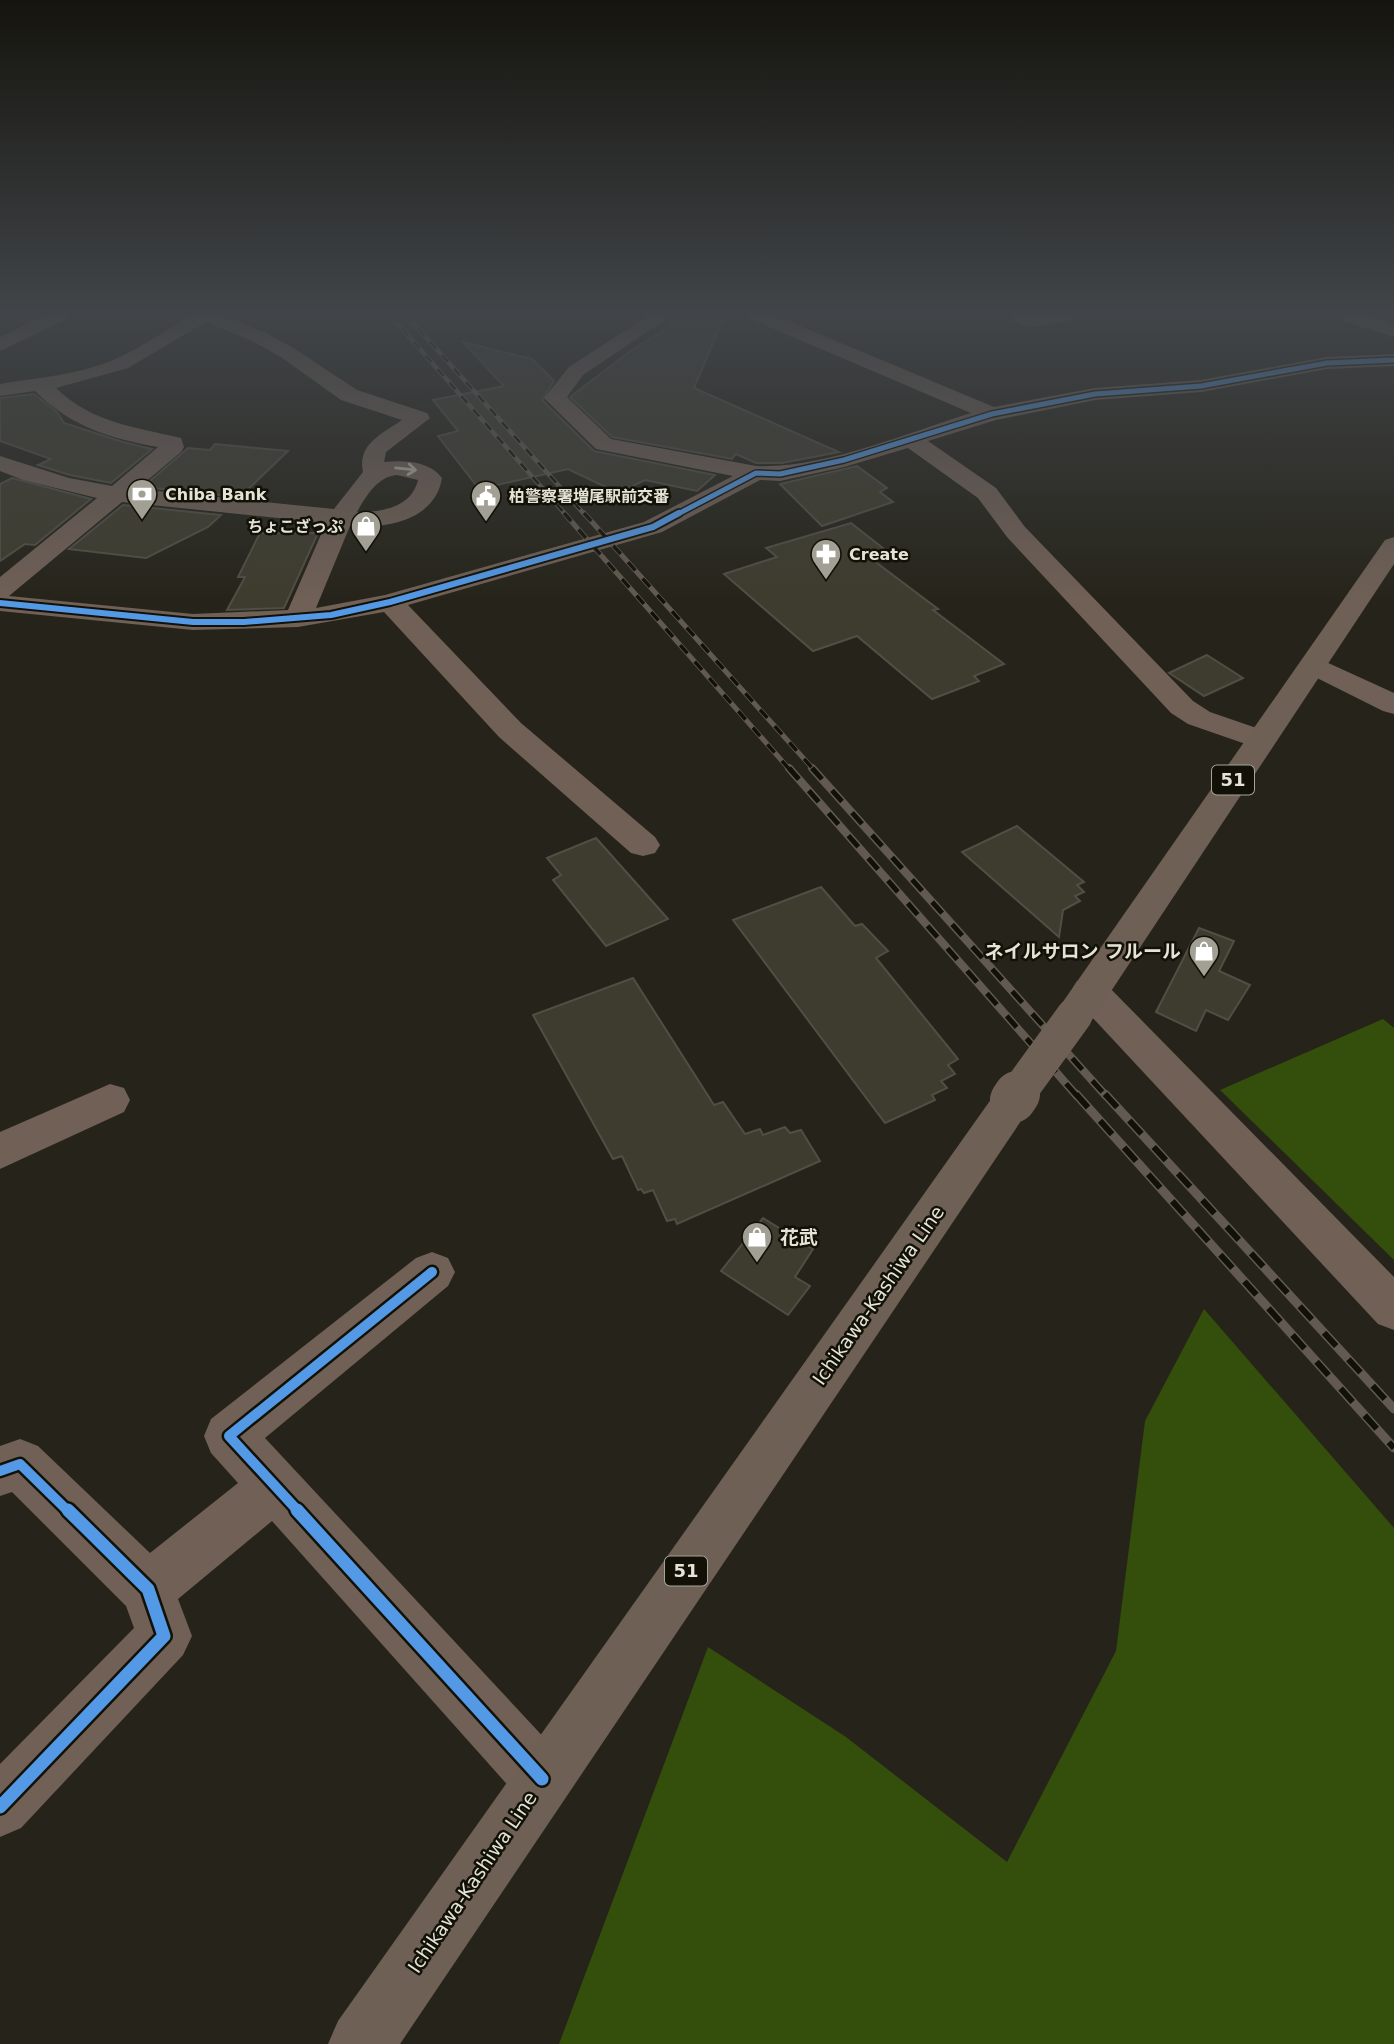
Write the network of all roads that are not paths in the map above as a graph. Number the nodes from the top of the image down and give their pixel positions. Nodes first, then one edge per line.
1 (68, 410) edge
2 (396, 410) edge
3 (568, 410) edge
4 (983, 410) edge
5 (1011, 410) edge
6 (992, 414) junction
7 (912, 440) junction
8 (0, 463) edge
9 (375, 473) junction
10 (756, 473) junction
11 (117, 492) junction
12 (343, 516) junction
13 (1394, 545) edge
14 (0, 553) edge
15 (35, 561) junction
16 (0, 590) edge
17 (390, 602) junction
18 (0, 603) edge
19 (298, 619) junction
20 (1313, 665) junction
21 (1394, 705) edge
22 (1260, 740) junction
23 (643, 845) dead end
24 (1082, 1004) junction
25 (110, 1100) dead end
26 (0, 1151) edge
27 (432, 1272) dead end
28 (1394, 1309) edge
29 (0, 1471) edge
30 (274, 1488) junction
31 (148, 1589) junction
32 (542, 1779) junction
33 (0, 1807) edge
34 (361, 2044) edge

1 - 11 street
2 - 9 street
3 - 10 street
4 - 6 street
5 - 6 street
6 - 7 street
7 - 10 street
7 - 22 street
8 - 11 street
9 - 12 street
9 -> 12 street
10 - 17 street
11 - 12 street
11 - 15 street
12 - 19 street
13 - 20 main road, Ichikawa-Kashiwa Line / 51
14 - 15 street
15 - 16 street
17 - 19 street
17 - 23 street
18 - 19 street
20 - 21 street
20 - 22 main road, Ichikawa-Kashiwa Line / 51
22 - 24 main road, Ichikawa-Kashiwa Line / 51
24 - 28 street
24 - 32 main road, Ichikawa-Kashiwa Line / 51, bridge
25 - 26 street
27 - 30 street
29 - 31 street
30 - 31 street
30 - 32 street
31 - 33 street
32 - 34 main road, Ichikawa-Kashiwa Line / 51

